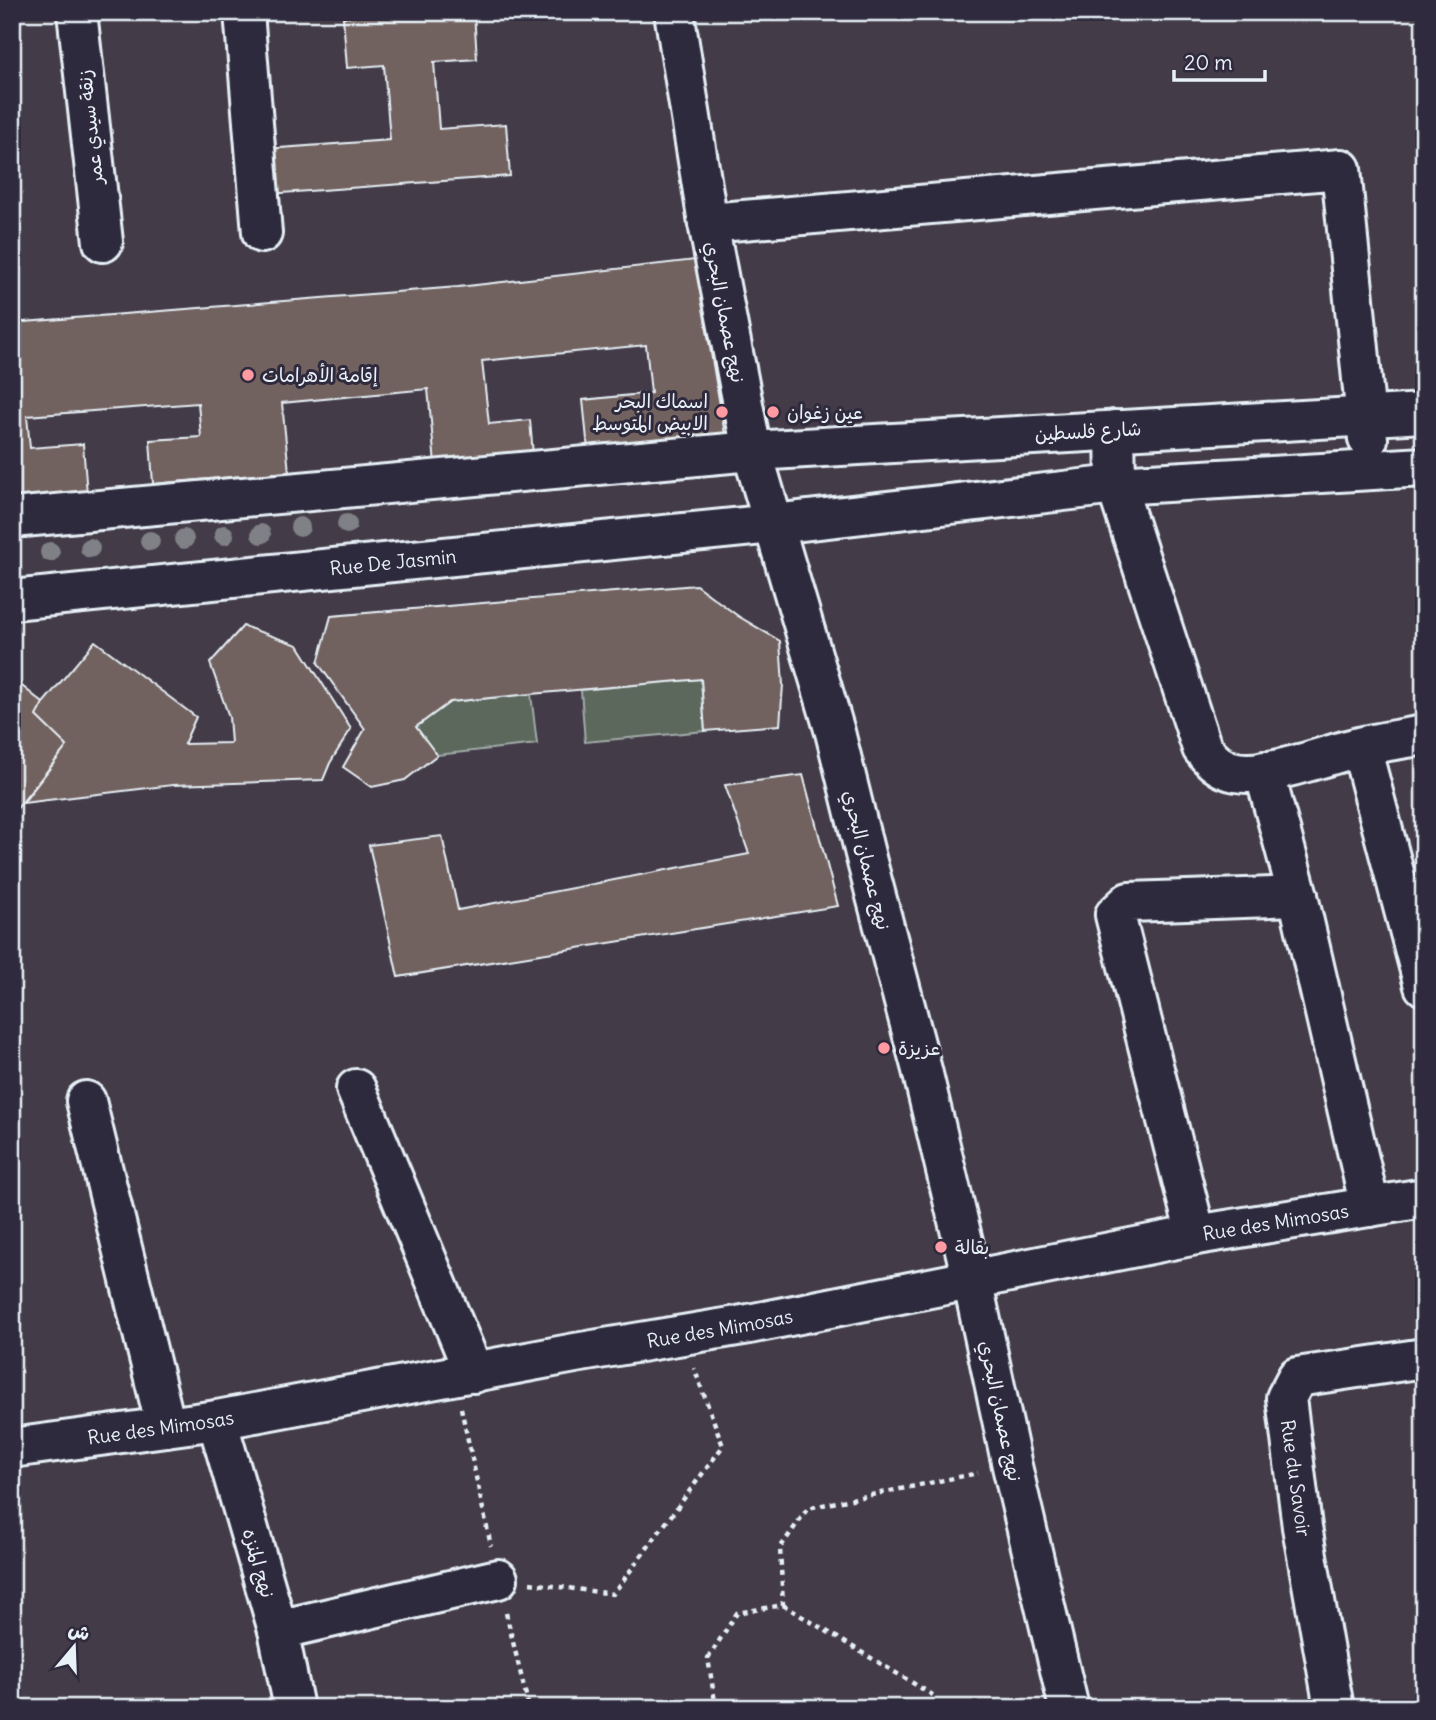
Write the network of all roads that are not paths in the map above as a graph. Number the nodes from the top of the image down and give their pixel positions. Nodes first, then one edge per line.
1 (77, 12) edge
2 (244, 12) edge
3 (674, 12) edge
4 (708, 223) junction
5 (262, 233) dead end
6 (103, 243) dead end
7 (1424, 412) edge
8 (1365, 415) junction
9 (1115, 430) junction
10 (752, 451) junction
11 (1424, 467) edge
12 (1371, 470) junction
13 (1116, 485) junction
14 (12, 518) edge
15 (774, 524) junction
16 (12, 600) edge
17 (1424, 735) edge
18 (1362, 747) junction
19 (1264, 771) junction
20 (1298, 896) junction
21 (1424, 986) edge
22 (356, 1089) dead end
23 (86, 1101) dead end
24 (1424, 1198) edge
25 (1370, 1207) junction
26 (1196, 1235) junction
27 (972, 1279) junction
28 (1424, 1358) edge
29 (464, 1375) junction
30 (217, 1420) junction
31 (166, 1427) junction
32 (12, 1448) edge
33 (498, 1579) road end
34 (278, 1630) junction
35 (294, 1708) edge
36 (1069, 1708) edge
37 (1334, 1708) edge

1 - 6 street, زنقة سيدي عمر
2 - 5 street
3 - 4 street, نهج عصمان البحري
4 - 8 street
4 - 10 street, نهج عصمان البحري
7 - 8 street, شارع فلسطين
8 - 9 street, شارع فلسطين
8 - 12 street
9 - 10 street, شارع فلسطين
9 - 13 street
10 - 14 street
10 - 15 street, نهج عصمان البحري
11 - 12 street
12 - 13 street
13 - 15 street
13 - 19 street
15 - 16 street, Rue De Jasmin
15 - 27 street, نهج عصمان البحري
17 - 18 street
18 - 19 street
18 - 21 street
19 - 20 street
20 - 25 street
20 - 26 street
22 - 29 street
23 - 31 street
24 - 25 street, Rue des Mimosas
25 - 26 street, Rue des Mimosas
26 - 27 street, Rue des Mimosas
27 - 29 street, Rue des Mimosas
27 - 36 street, نهج عصمان البحري
28 - 37 street, Rue du Savoir
29 - 30 street, Rue des Mimosas
30 - 31 street, Rue des Mimosas
30 - 34 street, نهج المنزه
31 - 32 street, Rue des Mimosas
33 - 34 street
34 - 35 street, نهج المنزه

